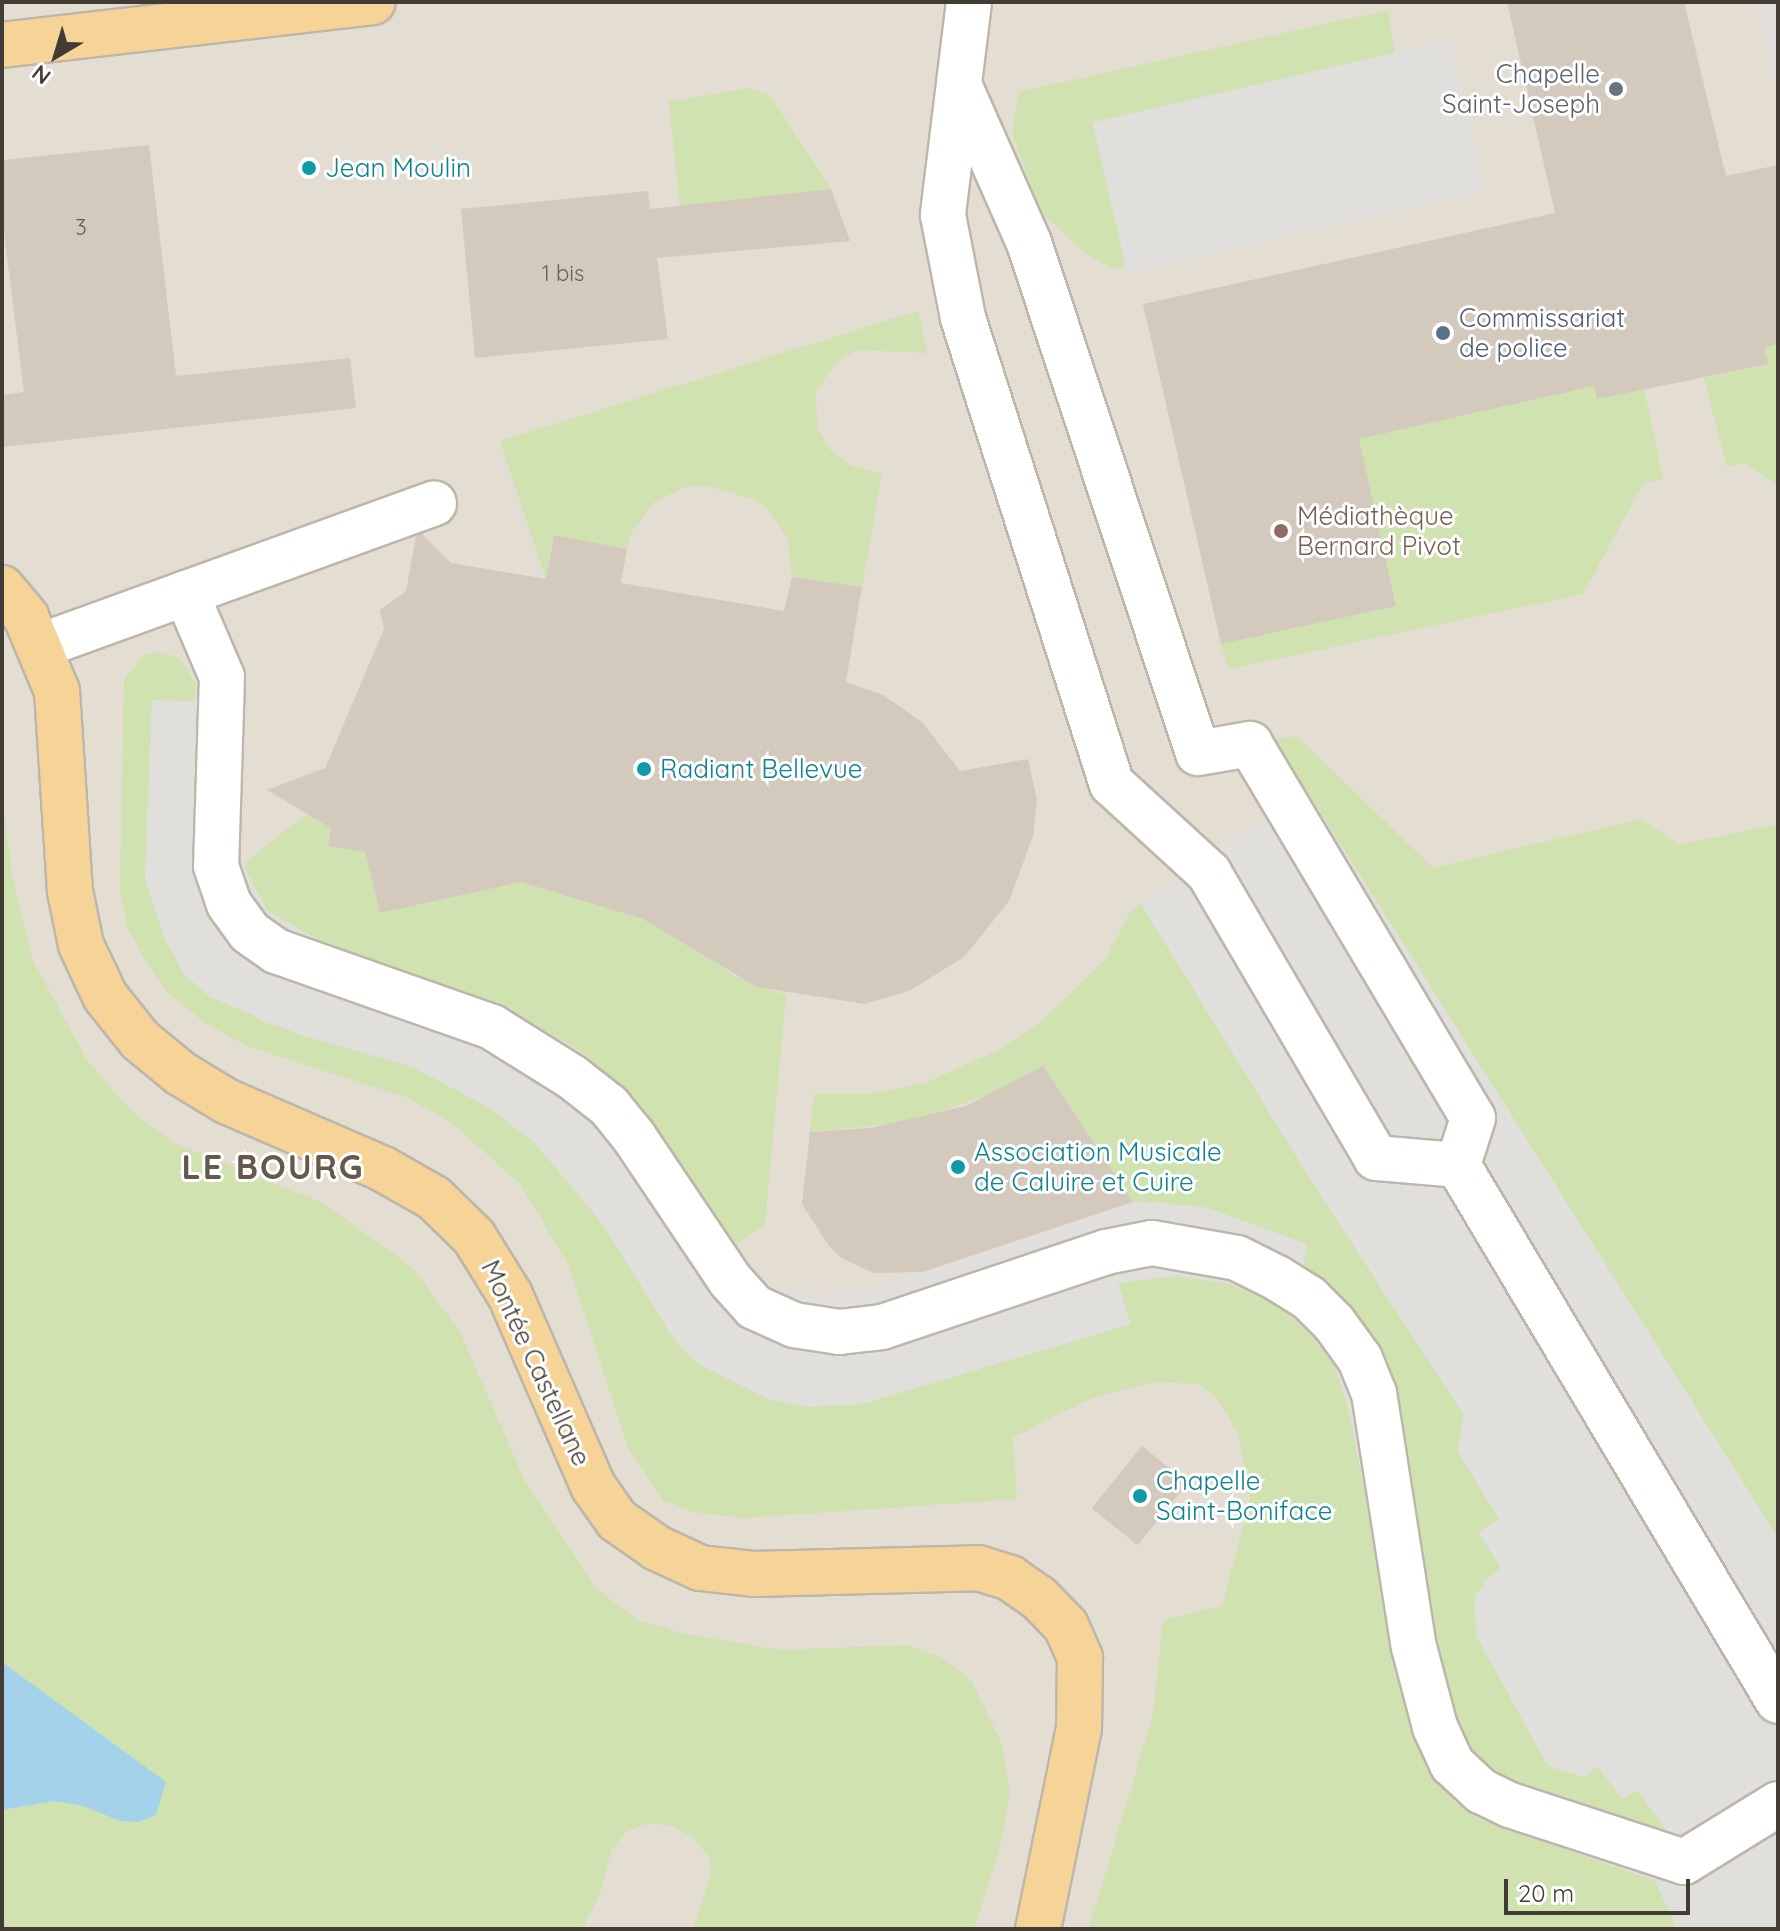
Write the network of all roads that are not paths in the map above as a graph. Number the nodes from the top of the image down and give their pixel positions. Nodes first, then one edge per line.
1 (373, 2) edge
2 (969, 2) edge
3 (2, 45) edge
4 (960, 86) junction
5 (434, 503) dead end
6 (2, 588) edge
7 (186, 593) junction
8 (40, 646) junction
9 (1458, 1165) junction
10 (1778, 1701) edge
11 (1778, 1804) edge
12 (1038, 1929) edge

1 - 3 main road
2 - 4 street
4 - 9 street
4 - 9 street
5 - 7 street
6 - 8 main road, Montée Castellane
7 - 8 street
7 - 11 street
8 - 12 main road, Montée Castellane
9 - 10 street

